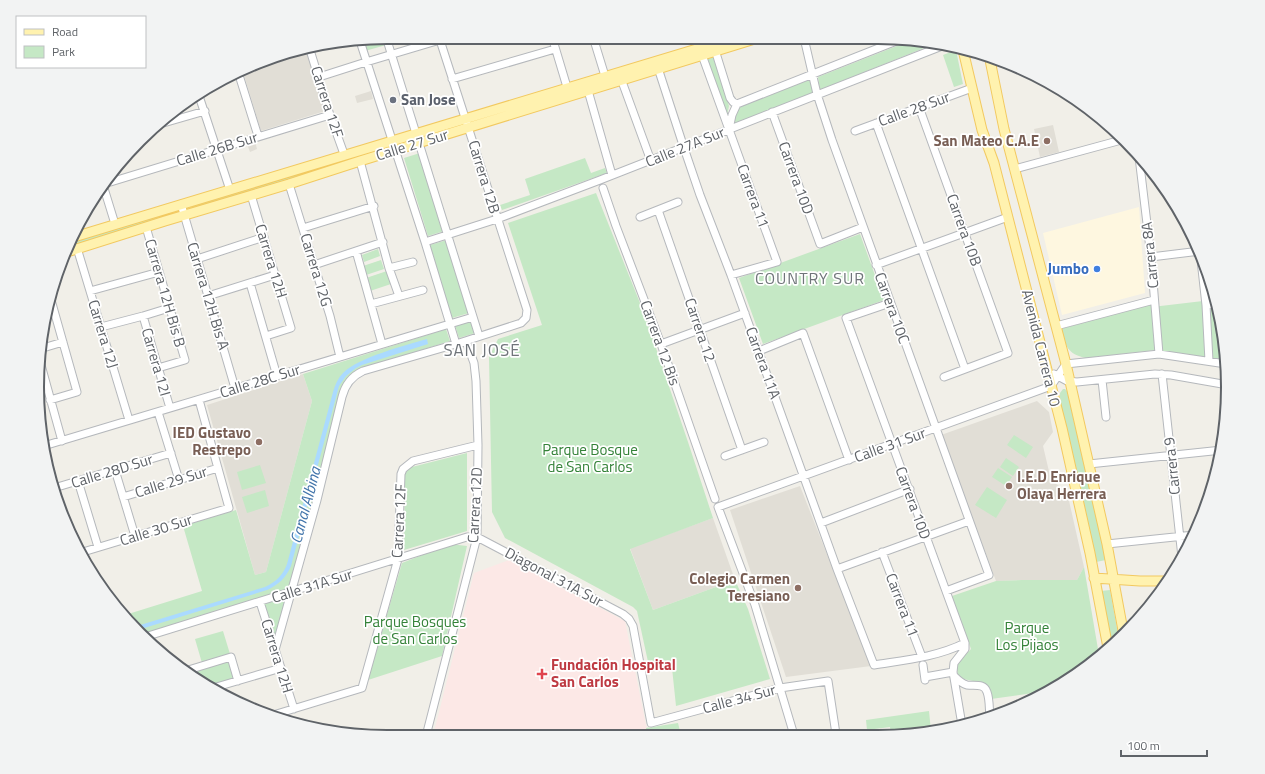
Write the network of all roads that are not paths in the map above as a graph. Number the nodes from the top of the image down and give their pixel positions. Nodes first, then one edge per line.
1 (388, 44) edge
2 (424, 44) edge
3 (442, 44) edge
4 (554, 44) edge
5 (595, 44) edge
6 (713, 44) edge
7 (805, 44) edge
8 (884, 44) edge
9 (361, 45) edge
10 (555, 49) junction
11 (934, 49) edge
12 (311, 53) edge
13 (391, 54) junction
14 (702, 55) junction
15 (964, 55) edge
16 (366, 62) junction
17 (991, 63) edge
18 (657, 65) junction
19 (813, 75) junction
20 (605, 76) junction
21 (620, 76) junction
22 (240, 77) edge
23 (319, 77) junction
24 (452, 79) junction
25 (586, 86) junction
26 (568, 88) junction
27 (972, 88) junction
28 (817, 94) junction
29 (200, 99) edge
30 (737, 104) junction
31 (919, 107) junction
32 (205, 112) junction
33 (772, 112) junction
34 (330, 115) junction
35 (466, 118) junction
36 (170, 121) edge
37 (876, 123) junction
38 (468, 128) junction
39 (729, 130) junction
40 (855, 131) dead end
41 (416, 133) junction
42 (258, 136) junction
43 (392, 140) junction
44 (1118, 142) edge
45 (419, 143) junction
46 (684, 148) junction
47 (217, 150) junction
48 (396, 150) junction
49 (344, 154) junction
50 (360, 161) junction
51 (650, 161) junction
52 (1140, 166) edge
53 (1015, 169) junction
54 (612, 175) junction
55 (113, 181) edge
56 (289, 184) junction
57 (603, 188) dead end
58 (230, 190) junction
59 (106, 191) edge
60 (251, 195) junction
61 (678, 202) dead end
62 (181, 204) junction
63 (374, 206) junction
64 (658, 210) junction
65 (184, 215) junction
66 (640, 217) dead end
67 (1008, 217) junction
68 (497, 219) junction
69 (115, 224) junction
70 (146, 226) junction
71 (863, 227) junction
72 (303, 228) junction
73 (965, 233) junction
74 (448, 234) junction
75 (79, 235) edge
76 (264, 237) junction
77 (383, 242) junction
78 (425, 242) junction
79 (77, 248) junction
80 (921, 249) junction
81 (73, 250) edge
82 (356, 251) junction
83 (1193, 252) edge
84 (1151, 257) junction
85 (197, 259) junction
86 (413, 262) dead end
87 (314, 265) junction
88 (876, 265) junction
89 (389, 268) junction
90 (159, 272) junction
91 (275, 275) junction
92 (731, 275) junction
93 (1203, 277) edge
94 (250, 283) junction
95 (424, 290) dead end
96 (90, 291) junction
97 (208, 296) junction
98 (399, 296) junction
99 (1154, 300) junction
100 (890, 303) junction
101 (371, 304) junction
102 (1206, 305) junction
103 (1210, 305) edge
104 (169, 308) junction
105 (53, 310) edge
106 (745, 313) junction
107 (143, 316) junction
108 (473, 317) junction
109 (450, 324) junction
110 (1056, 326) junction
111 (101, 327) junction
112 (700, 330) junction
113 (266, 336) junction
114 (479, 336) junction
115 (466, 341) junction
116 (63, 342) junction
117 (382, 344) junction
118 (456, 344) junction
119 (661, 344) junction
120 (47, 347) edge
121 (758, 351) junction
122 (1159, 354) junction
123 (340, 357) junction
124 (1209, 361) junction
125 (1220, 363) edge
126 (1066, 364) junction
127 (1046, 365) junction
128 (158, 368) junction
129 (964, 369) junction
130 (1162, 374) junction
131 (277, 376) junction
132 (944, 376) dead end
133 (1057, 377) junction
134 (44, 378) edge
135 (1102, 380) junction
136 (1070, 382) junction
137 (1221, 384) edge
138 (1051, 386) junction
139 (235, 388) junction
140 (50, 400) junction
141 (199, 400) junction
142 (170, 408) junction
143 (158, 412) junction
144 (1106, 417) dead end
145 (129, 420) junction
146 (937, 429) junction
147 (62, 440) junction
148 (764, 442) dead end
149 (49, 444) edge
150 (891, 444) junction
151 (478, 446) junction
152 (742, 450) junction
153 (1215, 451) edge
154 (171, 453) junction
155 (1171, 454) junction
156 (726, 456) dead end
157 (849, 460) junction
158 (1088, 464) junction
159 (218, 468) junction
160 (115, 470) junction
161 (804, 476) junction
162 (179, 480) junction
163 (78, 481) junction
164 (59, 487) edge
165 (910, 489) junction
166 (123, 497) junction
167 (715, 499) dead end
168 (969, 521) junction
169 (821, 523) junction
170 (1188, 535) edge
171 (134, 536) junction
172 (1180, 536) junction
173 (477, 537) junction
174 (926, 538) junction
175 (1107, 544) junction
176 (98, 547) junction
177 (1181, 547) edge
178 (86, 551) edge
179 (882, 552) junction
180 (398, 559) junction
181 (837, 569) junction
182 (1094, 578) junction
183 (1113, 579) junction
184 (1161, 581) edge
185 (946, 590) junction
186 (290, 593) junction
187 (260, 602) junction
188 (1123, 628) edge
189 (150, 635) edge
190 (1107, 642) edge
191 (965, 643) junction
192 (275, 650) junction
193 (922, 657) junction
194 (923, 665) dead end
195 (281, 668) junction
196 (192, 669) edge
197 (953, 674) junction
198 (238, 681) junction
199 (219, 686) edge
200 (780, 688) junction
201 (294, 709) junction
202 (989, 712) edge
203 (280, 713) edge
204 (961, 719) edge
205 (651, 723) joint
206 (428, 730) edge
207 (793, 730) edge
208 (835, 730) edge

1 - 13 street
2 - 13 street
3 - 24 street, Carrera 12B
4 - 10 street
5 - 20 street
6 - 14 main road, Calle 27 Sur
6 - 18 main road, Calle 27 Sur
6 - 30 street
7 - 19 street, Carrera 10C
8 - 19 street
9 - 16 street
10 - 24 street
10 - 26 street
11 - 28 street, Calle 27A Sur
12 - 23 street, Carrera 12F
13 - 16 street
13 - 41 street
14 - 18 main road, Calle 27 Sur
14 - 39 street, Carrera 11
15 - 27 main road, Avenida Carrera 10
16 - 23 street
16 - 43 street
17 - 53 main road, Avenida Carrera 10
18 - 21 main road, Calle 27 Sur
18 - 46 street, Carrera 11A
19 - 28 street, Carrera 10C
19 - 30 street
20 - 21 main road, Calle 27 Sur
20 - 25 main road, Calle 27 Sur
21 - 25 main road, Calle 27 Sur
21 - 51 street
22 - 42 street
23 - 34 street, Carrera 12F
24 - 35 street, Carrera 12B
25 - 26 main road, Calle 27 Sur
25 - 38 main road, Calle 27 Sur
25 - 54 street
26 - 35 main road, Calle 27 Sur
27 - 31 street, Calle 28 Sur
27 - 67 main road, Avenida Carrera 10
28 - 33 street, Calle 27A Sur
28 - 71 street, Carrera 10C
29 - 32 street
30 - 39 street
31 - 37 street, Calle 28 Sur
31 - 73 street, Carrera 10B
32 - 36 street
32 - 47 street
33 - 39 street, Calle 27A Sur
33 - 71 street, Carrera 10D
34 - 42 street, Calle 26B Sur
34 - 49 street, Carrera 12F
35 - 38 street, Carrera 12B
35 - 41 main road, Calle 27 Sur
37 - 40 street, Calle 28 Sur
37 - 80 street
38 - 45 main road, Calle 27 Sur
38 - 68 street, Carrera 12B
39 - 46 street, Calle 27A Sur
39 - 92 street, Carrera 11
41 - 43 main road, Calle 27 Sur
41 - 45 street
42 - 47 street, Calle 26B Sur
43 - 48 street
43 - 49 main road, Calle 27 Sur
44 - 53 street
45 - 48 main road, Calle 27 Sur
45 - 74 street
46 - 51 street, Calle 27A Sur
46 - 92 street, Carrera 11A
47 - 55 street, Calle 26B Sur
47 - 58 street
48 - 50 main road, Calle 27 Sur
48 - 78 street
49 - 58 main road, Calle 27 Sur
50 - 56 main road, Calle 27 Sur
50 - 63 street
51 - 54 street, Calle 27A Sur
52 - 84 street, Carrera 8A
53 - 110 main road, Avenida Carrera 10
54 - 68 street, Calle 27A Sur
56 - 60 main road, Calle 27 Sur
56 - 72 street, Carrera 12G
57 - 119 street, Carrera 12 Bis
58 - 62 main road, Calle 27 Sur
59 - 69 street
60 - 65 main road, Calle 27 Sur
60 - 76 street, Carrera 12H
61 - 64 street
62 - 65 street, Carrera 12H Bis A
62 - 69 main road, Calle 27 Sur
63 - 72 street
63 - 77 street
64 - 66 street
64 - 112 street, Carrera 12
65 - 70 main road, Calle 27 Sur
65 - 85 street, Carrera 12H Bis A
67 - 73 street
67 - 127 main road, Avenida Carrera 10
68 - 74 street, Calle 27A Sur
68 - 114 street, Carrera 12B
69 - 75 main road, Calle 27 Sur
70 - 79 main road, Calle 27 Sur
70 - 90 street, Carrera 12H Bis B
71 - 88 street, Carrera 10C
72 - 87 street, Carrera 12G
73 - 80 street
73 - 129 street, Carrera 10B
74 - 78 street, Calle 27A Sur
74 - 108 street
76 - 85 street
76 - 91 street, Carrera 12H
77 - 82 street
77 - 89 street
78 - 109 street
79 - 81 main road, Calle 27 Sur
79 - 96 street, Carrera 12J
80 - 88 street
80 - 129 street
82 - 87 street
82 - 101 street
83 - 84 street
84 - 99 street, Carrera 8A
85 - 97 street, Carrera 12H Bis A
86 - 89 street
87 - 123 street, Carrera 12G
88 - 100 street, Carrera 10C
89 - 98 street
90 - 96 street
90 - 104 street, Carrera 12H Bis B
91 - 94 street
91 - 113 street, Carrera 12H
92 - 106 street, Carrera 11A
93 - 102 street
94 - 97 street
94 - 113 street
95 - 98 street
96 - 111 street, Carrera 12J
97 - 139 street, Carrera 12H Bis A
98 - 101 street
99 - 110 street
99 - 122 street, Carrera 8A
100 - 146 street, Carrera 10C
100 - 150 street, Carrera 10D
101 - 117 street
102 - 103 street
102 - 124 street
104 - 107 street
104 - 128 street, Carrera 12H Bis B
105 - 116 street
106 - 112 street
106 - 121 street, Carrera 11A
107 - 111 street
107 - 128 street, Carrera 12I
108 - 109 street, Calle 28C Sur
108 - 114 street
109 - 117 street, Calle 28C Sur
109 - 118 street
110 - 126 main road, Avenida Carrera 10
111 - 145 street, Carrera 12J
112 - 119 street
112 - 152 street, Carrera 12
113 - 131 street
114 - 115 street
115 - 118 street
115 - 151 street, Carrera 12D
116 - 120 street
116 - 140 street
117 - 123 street, Calle 28C Sur
118 - 186 street
119 - 167 street, Carrera 12 Bis
121 - 157 street
121 - 161 street, Carrera 11A
122 - 124 street
122 - 126 street
123 - 131 street, Calle 28C Sur
124 - 125 street
126 - 133 street
126 - 136 main road, Avenida Carrera 10
127 - 133 street
127 - 138 main road, Avenida Carrera 10
128 - 142 street, Carrera 12I
129 - 132 street
130 - 135 street
130 - 137 street
130 - 155 street, Carrera 9
131 - 139 street, Calle 28C Sur
133 - 136 street
133 - 138 street
134 - 140 street
135 - 136 street
135 - 144 street
136 - 158 main road, Avenida Carrera 10
138 - 146 street, Calle 31 Sur
138 - 182 main road, Avenida Carrera 10
139 - 141 street, Calle 28C Sur
140 - 147 street
141 - 142 street, Calle 28C Sur
141 - 159 street
142 - 143 street, Calle 28C Sur
143 - 145 street, Calle 28C Sur
143 - 154 street, Carrera 12I
145 - 147 street, Calle 28C Sur
146 - 150 street, Calle 31 Sur
146 - 168 street, Carrera 10C
147 - 149 street, Calle 28C Sur
148 - 152 street
150 - 157 street, Calle 31 Sur
150 - 165 street, Carrera 10D
151 - 173 street, Carrera 12D
151 - 180 street, Carrera 12F
152 - 156 street
153 - 155 street
154 - 160 street, Calle 28D Sur
154 - 162 street, Carrera 12I
155 - 158 street
155 - 172 street, Carrera 9
157 - 161 street, Calle 31 Sur
158 - 175 main road, Avenida Carrera 10
159 - 162 street, Calle 29 Sur
159 - 171 street, Calle 30 Sur
160 - 163 street, Calle 28D Sur
160 - 166 street
161 - 169 street, Carrera 11A
161 - 200 street, Calle 31 Sur
162 - 166 street, Calle 29 Sur
163 - 164 street, Calle 28D Sur
163 - 176 street
165 - 169 street
165 - 174 street, Carrera 10D
166 - 171 street
168 - 174 street
168 - 185 street, Carrera 10C
169 - 181 street, Carrera 11A
170 - 172 street
171 - 176 street, Calle 30 Sur
172 - 175 street
172 - 177 street, Carrera 9
173 - 180 street, Calle 31A Sur
173 - 205 street, Diagonal 31A Sur
173 - 206 street, Carrera 12D
174 - 179 street
174 - 185 street, Carrera 10D
175 - 183 main road, Avenida Carrera 10
176 - 178 street, Calle 30 Sur
179 - 181 street
179 - 193 street, Carrera 11
180 - 186 street, Calle 31A Sur
180 - 201 street, Carrera 12F
181 - 193 street, Carrera 11A
182 - 183 main road
182 - 190 main road, Avenida Carrera 10
183 - 184 main road
183 - 188 main road, Avenida Carrera 10
185 - 191 street, Carrera 10D
186 - 187 street, Calle 31A Sur
186 - 192 street
187 - 189 street, Calle 31A Sur
187 - 192 street, Carrera 12H
191 - 193 street
191 - 197 street
192 - 195 street, Carrera 12H
194 - 197 street
195 - 198 street
195 - 201 street, Carrera 12H
196 - 198 street
197 - 202 street
197 - 204 street
198 - 199 street
200 - 205 street, Calle 34 Sur
200 - 207 street
200 - 208 street, Calle 34 Sur
201 - 203 street

